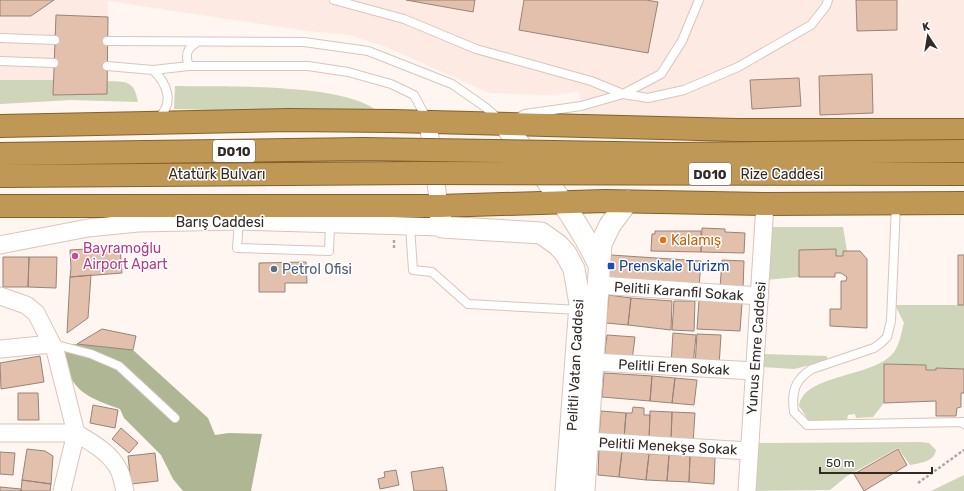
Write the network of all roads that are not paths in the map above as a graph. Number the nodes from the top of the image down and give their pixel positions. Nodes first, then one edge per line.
1 (334, 0) edge
2 (698, 0) edge
3 (828, 0) edge
4 (0, 38) edge
5 (55, 40) dead end
6 (107, 41) dead end
7 (196, 43) junction
8 (0, 61) edge
9 (54, 63) dead end
10 (107, 66) dead end
11 (189, 66) junction
12 (153, 70) junction
13 (623, 94) junction
14 (152, 122) junction
15 (428, 122) junction
16 (504, 124) junction
17 (0, 126) edge
18 (964, 130) edge
19 (964, 150) edge
20 (468, 151) joint
21 (0, 154) edge
22 (538, 171) junction
23 (456, 174) joint
24 (964, 174) edge
25 (435, 175) junction
26 (0, 176) edge
27 (561, 201) junction
28 (628, 201) junction
29 (522, 202) junction
30 (964, 203) edge
31 (765, 204) junction
32 (896, 204) junction
33 (465, 205) junction
34 (0, 206) edge
35 (441, 217) junction
36 (239, 221) junction
37 (330, 225) junction
38 (410, 226) junction
39 (0, 245) edge
40 (598, 275) junction
41 (0, 296) edge
42 (760, 296) junction
43 (580, 310) junction
44 (52, 344) junction
45 (0, 349) edge
46 (594, 362) junction
47 (755, 371) junction
48 (175, 418) dead end
49 (964, 424) edge
50 (0, 433) edge
51 (76, 433) junction
52 (588, 441) junction
53 (749, 451) junction
54 (62, 491) edge
55 (125, 491) edge
56 (566, 491) edge
57 (584, 491) edge
58 (747, 491) edge

1 - 13 lane
2 - 13 lane
3 - 13 lane
4 - 5 lane
6 - 7 lane
7 - 11 lane
7 - 16 lane
8 - 9 lane
10 - 12 lane
11 - 12 lane
11 - 15 lane
12 - 14 lane
13 - 16 lane
14 - 15 highway
14 - 17 highway
15 - 16 highway
15 - 25 street
16 - 18 highway
16 - 22 street
19 - 20 highway, Rize Caddesi / D010, bridge
20 - 21 highway, Atatürk Bulvarı / D010, bridge
22 - 27 street
22 - 29 highway
23 - 24 highway, Rize Caddesi / D010, bridge
23 - 26 highway, Atatürk Bulvarı / D010, bridge
25 - 33 street
25 - 35 street
27 - 28 highway
27 - 29 highway
27 - 40 street
28 - 31 highway
28 - 40 street, Pelitli Vatan Caddesi
29 - 33 highway
30 - 32 highway
31 - 32 highway
31 - 42 street, Yunus Emre Caddesi
32 - 49 lane
33 - 35 highway
34 - 35 highway
35 - 38 street, Barış Caddesi
35 - 43 street, Pelitli Vatan Caddesi
36 - 37 street, Barış Caddesi
36 - 37 lane
36 - 39 street, Barış Caddesi
37 - 38 street, Barış Caddesi
38 - 43 lane
40 - 42 street, Pelitli Karanfil Sokak
40 - 46 street, Pelitli Vatan Caddesi
41 - 44 street
42 - 47 street, Yunus Emre Caddesi
43 - 56 street, Pelitli Vatan Caddesi
44 - 45 street
44 - 48 lane
44 - 51 street
46 - 47 street, Pelitli Eren Sokak
46 - 52 street, Pelitli Vatan Caddesi
47 - 53 street, Yunus Emre Caddesi
50 - 51 street
51 - 54 street
51 - 55 street
52 - 53 street, Pelitli Menekşe Sokak
52 - 57 street, Pelitli Vatan Caddesi
53 - 58 street, Yunus Emre Caddesi

